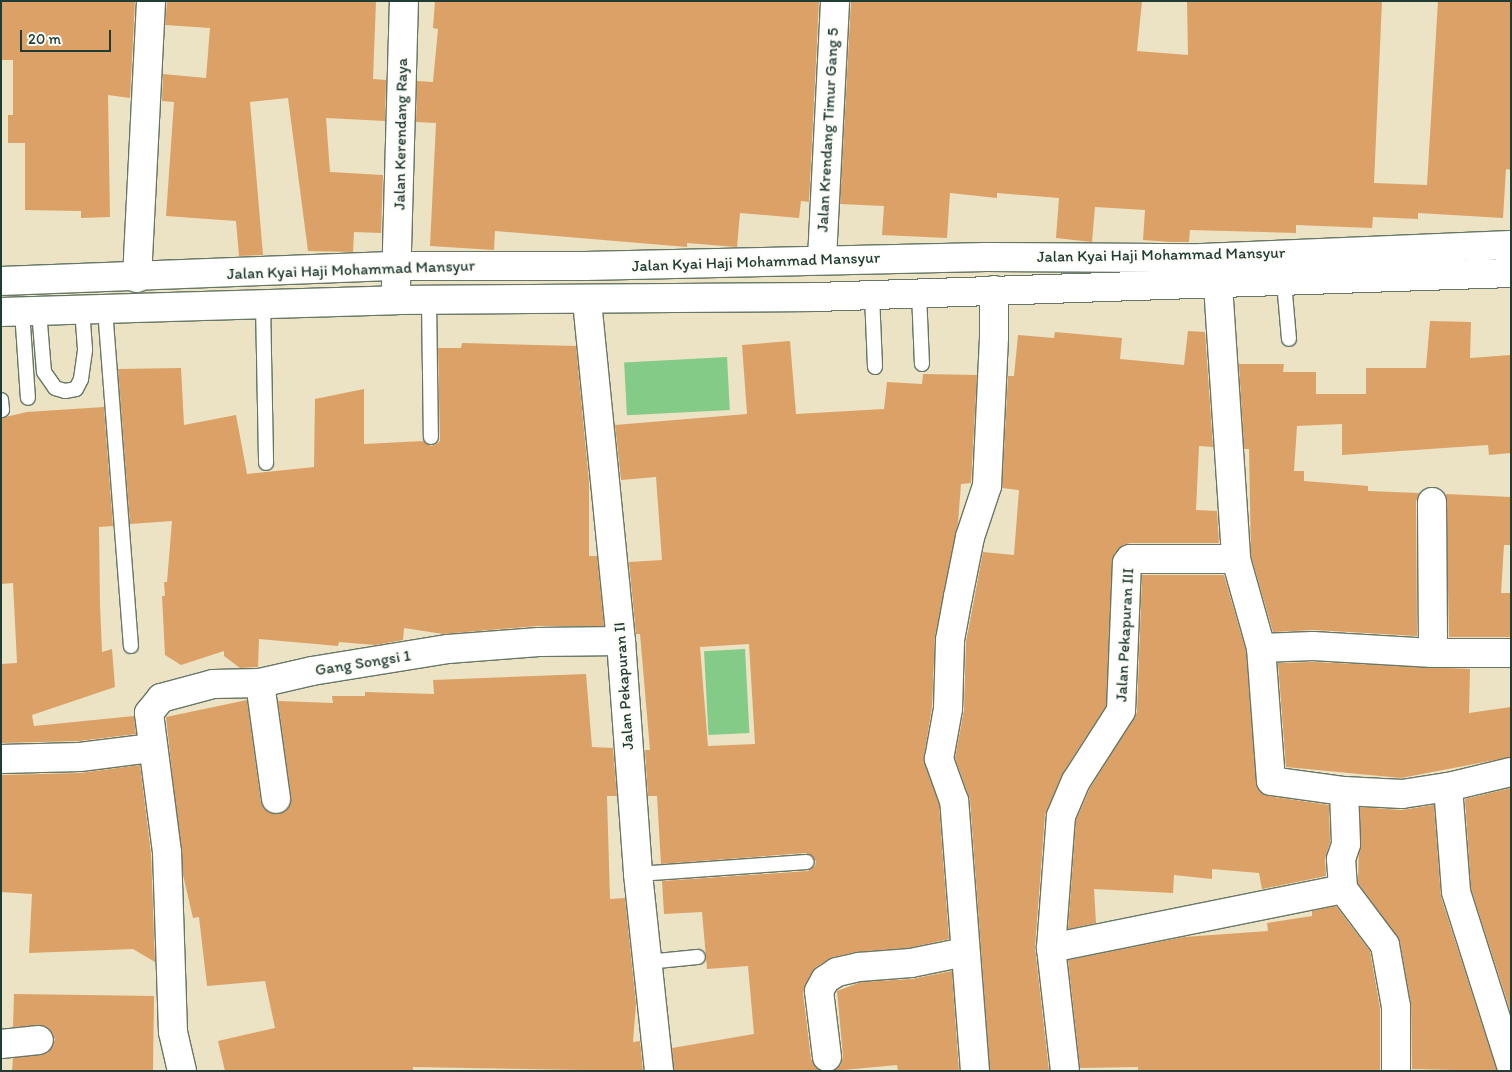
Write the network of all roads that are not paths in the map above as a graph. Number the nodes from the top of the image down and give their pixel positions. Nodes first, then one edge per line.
1 (151, 1) edge
2 (404, 1) edge
3 (835, 1) edge
4 (1511, 245) edge
5 (822, 259) junction
6 (775, 261) junction
7 (398, 266) junction
8 (585, 266) junction
9 (1511, 273) edge
10 (102, 278) junction
11 (137, 278) junction
12 (1, 281) edge
13 (1284, 282) junction
14 (1218, 285) junction
15 (994, 290) junction
16 (919, 293) junction
17 (872, 295) junction
18 (777, 296) junction
19 (396, 300) junction
20 (429, 300) junction
21 (587, 301) junction
22 (263, 303) junction
23 (93, 309) junction
24 (21, 311) edge
25 (1289, 339) dead end
26 (922, 364) dead end
27 (875, 367) dead end
28 (28, 398) dead end
29 (431, 437) dead end
30 (266, 463) dead end
31 (1432, 502) dead end
32 (1236, 559) junction
33 (621, 641) junction
34 (131, 646) dead end
35 (1261, 648) junction
36 (1433, 653) junction
37 (1511, 653) edge
38 (260, 683) junction
39 (152, 748) junction
40 (1, 759) edge
41 (1511, 772) edge
42 (1448, 787) junction
43 (1344, 791) junction
44 (276, 799) dead end
45 (807, 862) dead end
46 (638, 874) junction
47 (1343, 889) junction
48 (1051, 948) junction
49 (964, 952) junction
50 (698, 957) dead end
51 (647, 962) junction
52 (39, 1040) dead end
53 (1, 1044) edge
54 (827, 1057) dead end
55 (1511, 1065) edge
56 (182, 1071) edge
57 (659, 1071) edge
58 (975, 1071) edge
59 (1065, 1071) edge
60 (1396, 1071) edge

1 - 11 street
2 - 7 street, Jalan Kerendang Raya
3 - 5 street, Jalan Krendang Timur Gang 5
4 - 5 street, Jalan Kyai Haji Mohammad Mansyur
5 - 6 street, Jalan Kyai Haji Mohammad Mansyur
6 - 8 street, Jalan Kyai Haji Mohammad Mansyur
6 - 18 street
7 - 8 street, Jalan Kyai Haji Mohammad Mansyur
7 - 11 street, Jalan Kyai Haji Mohammad Mansyur
7 - 19 street, Jalan Kerendang Raya
8 - 21 street, Jalan Pekapuran II
9 - 13 street, Jalan Kyai Haji Mohammad Mansyur
10 - 11 street, Jalan Kyai Haji Mohammad Mansyur
10 - 12 street, Jalan Kyai Haji Mohammad Mansyur
10 - 23 street
13 - 14 street, Jalan Kyai Haji Mohammad Mansyur
13 - 25 lane
14 - 15 street, Jalan Kyai Haji Mohammad Mansyur
14 - 32 street
15 - 16 street, Jalan Kyai Haji Mohammad Mansyur
15 - 49 street
16 - 17 street, Jalan Kyai Haji Mohammad Mansyur
16 - 26 lane
17 - 18 street, Jalan Kyai Haji Mohammad Mansyur
17 - 27 lane
18 - 21 street, Jalan Kyai Haji Mohammad Mansyur
19 - 20 street, Jalan Kyai Haji Mohammad Mansyur
19 - 22 street, Jalan Kyai Haji Mohammad Mansyur
20 - 21 street, Jalan Kyai Haji Mohammad Mansyur
20 - 29 lane
21 - 33 street, Jalan Pekapuran II
22 - 23 street, Jalan Kyai Haji Mohammad Mansyur
22 - 30 lane
23 - 24 street, Jalan Kyai Haji Mohammad Mansyur
23 - 24 lane
23 - 34 lane
24 - 28 lane
31 - 36 street
32 - 35 street
32 - 48 street, Jalan Pekapuran III
33 - 38 street, Gang Songsi 1
33 - 46 street, Jalan Pekapuran II
35 - 36 street
35 - 43 street
36 - 37 street
38 - 39 street, Gang Songsi 1
38 - 44 street
39 - 40 street
39 - 56 street, Gang Songsi 1
41 - 42 street
42 - 43 street
42 - 55 street
43 - 47 street
45 - 46 lane
46 - 51 street, Jalan Pekapuran II
47 - 48 street
47 - 60 street
48 - 59 street, Jalan Pekapuran III
49 - 54 street
49 - 58 street
50 - 51 lane
51 - 57 street, Jalan Pekapuran II
52 - 53 street

